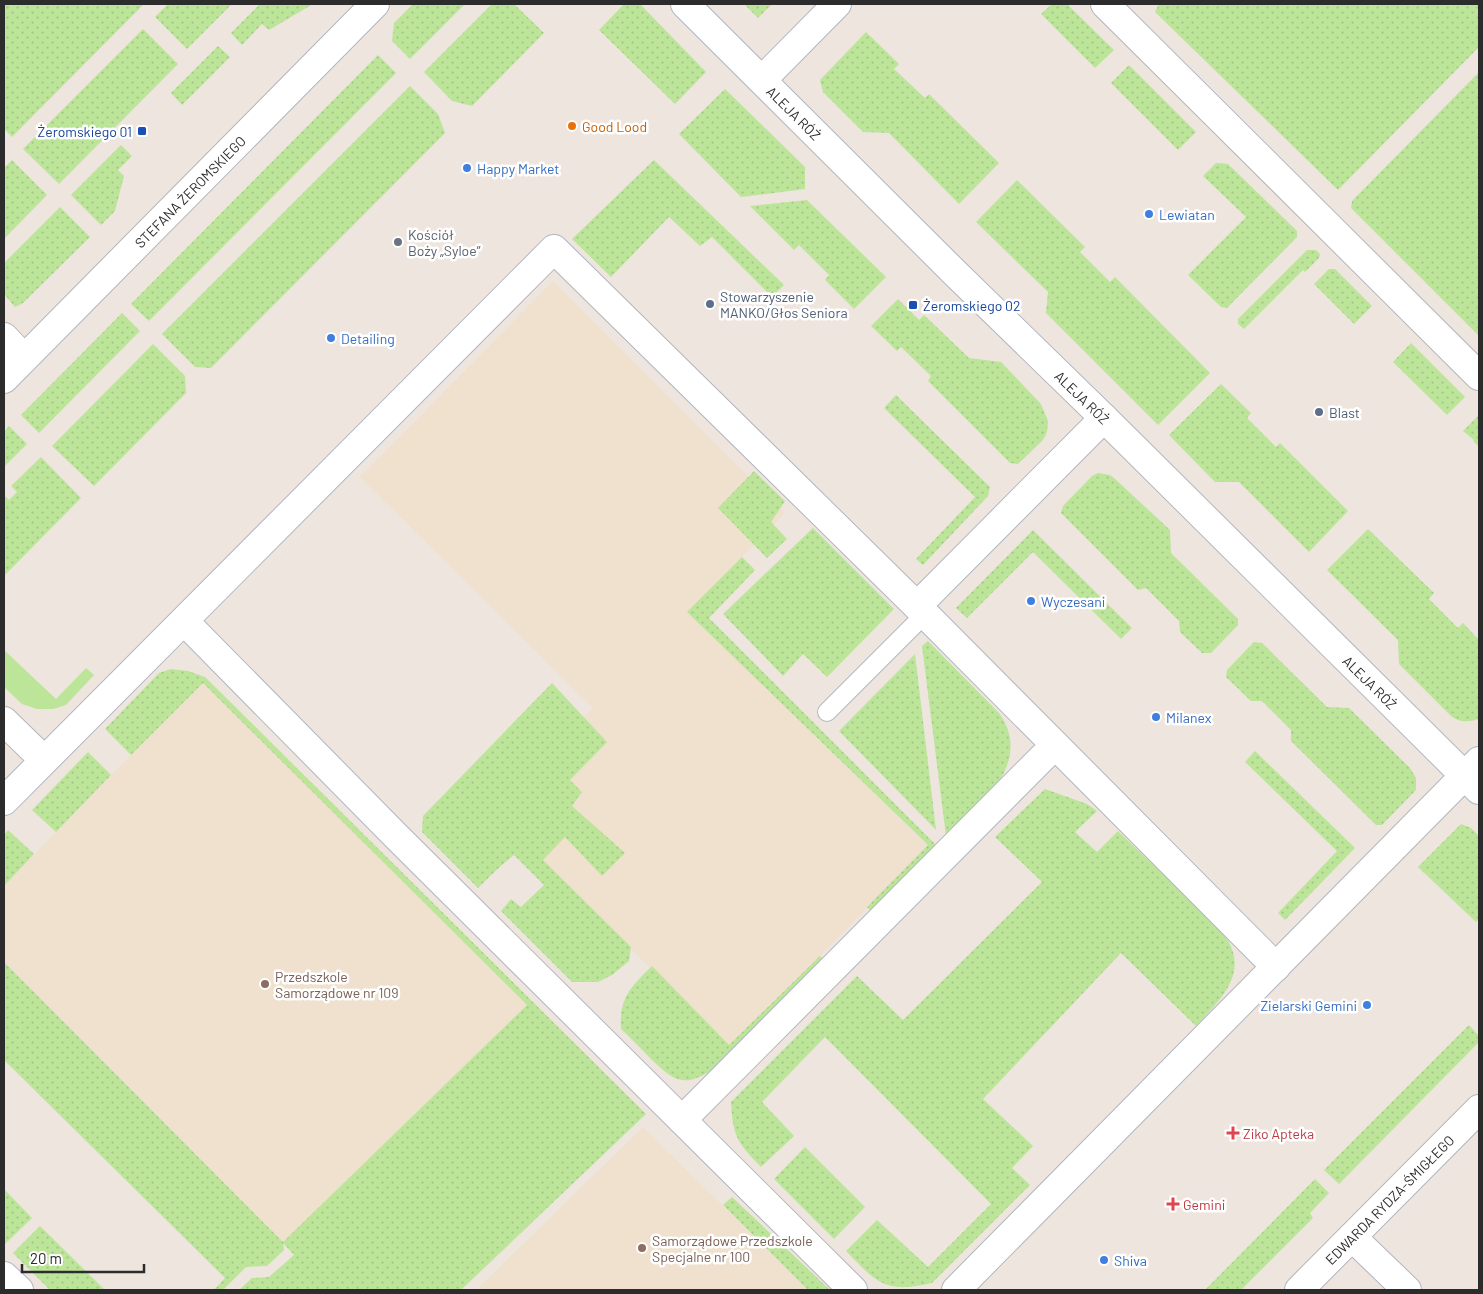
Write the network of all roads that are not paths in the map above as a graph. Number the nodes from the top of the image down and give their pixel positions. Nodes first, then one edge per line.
1 (375, 4) edge
2 (685, 4) edge
3 (837, 4) edge
4 (1105, 4) edge
5 (762, 80) junction
6 (4, 337) edge
7 (24, 358) junction
8 (1479, 376) edge
9 (4, 379) edge
10 (1104, 418) junction
11 (921, 610) junction
12 (184, 621) junction
13 (827, 712) dead end
14 (4, 721) edge
15 (1055, 745) junction
16 (44, 760) junction
17 (1475, 776) edge
18 (4, 800) edge
19 (1276, 967) junction
20 (1479, 1109) edge
21 (679, 1116) junction
22 (1352, 1236) junction
23 (4, 1276) edge
24 (19, 1290) edge
25 (853, 1290) edge
26 (956, 1290) edge
27 (1299, 1290) edge
28 (1407, 1290) edge

1 - 7 street, STEFANA ŻEROMSKIEGO
2 - 5 street, ALEJA RÓŻ
3 - 5 street
4 - 8 street
5 - 10 street, ALEJA RÓŻ
6 - 7 street
7 - 9 street, STEFANA ŻEROMSKIEGO
10 - 11 street
10 - 17 street, ALEJA RÓŻ
11 - 12 street
11 - 13 lane
11 - 15 street
12 - 16 street
12 - 21 street
14 - 16 street
15 - 19 street
15 - 21 street
16 - 18 street
17 - 19 street
19 - 26 street
20 - 22 street, EDWARDA RYDZA-ŚMIGŁEGO
21 - 25 street
22 - 27 street, EDWARDA RYDZA-ŚMIGŁEGO
22 - 28 street
23 - 24 street

